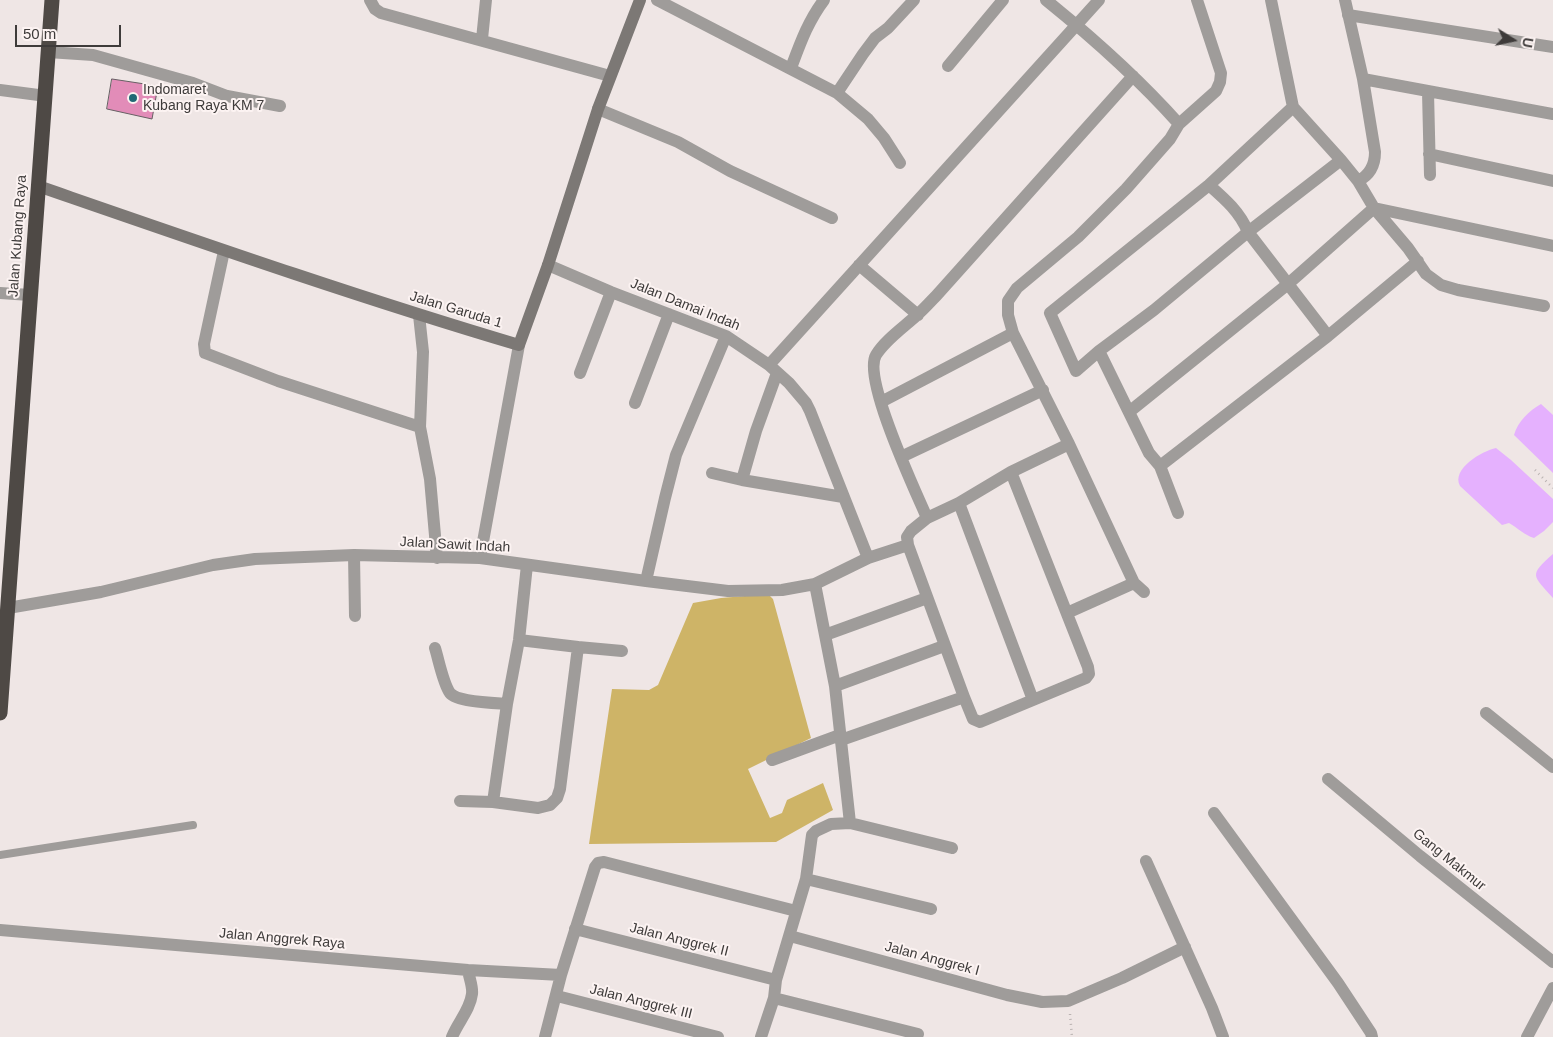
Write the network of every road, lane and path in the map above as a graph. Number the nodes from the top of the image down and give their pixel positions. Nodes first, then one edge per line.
1 (52, 0) edge
2 (370, 0) edge
3 (486, 0) edge
4 (640, 0) edge
5 (657, 0) edge
6 (824, 0) edge
7 (914, 0) edge
8 (1003, 0) edge
9 (1046, 0) edge
10 (1099, 0) edge
11 (1197, 0) edge
12 (1271, 0) edge
13 (1346, 0) edge
14 (1348, 15) junction
15 (1077, 24) junction
16 (482, 39) junction
17 (1553, 47) edge
18 (48, 52) junction
19 (948, 66) dead end
20 (791, 68) junction
21 (610, 76) junction
22 (1133, 76) junction
23 (1363, 79) junction
24 (0, 90) edge
25 (1428, 92) junction
26 (837, 93) junction
27 (46, 96) junction
28 (280, 106) dead end
29 (1293, 107) junction
30 (598, 109) junction
31 (1553, 114) edge
32 (1179, 124) junction
33 (1429, 154) junction
34 (1341, 160) junction
35 (900, 163) dead end
36 (1430, 175) dead end
37 (1358, 181) junction
38 (1553, 181) edge
39 (1209, 185) junction
40 (38, 186) junction
41 (1374, 208) junction
42 (832, 218) dead end
43 (1248, 232) junction
44 (1553, 246) edge
45 (224, 251) junction
46 (1418, 261) junction
47 (548, 265) junction
48 (859, 265) junction
49 (1288, 284) junction
50 (611, 292) junction
51 (0, 293) edge
52 (30, 295) junction
53 (1544, 306) dead end
54 (419, 314) junction
55 (669, 314) junction
56 (918, 315) junction
57 (1013, 333) junction
58 (726, 336) junction
59 (1328, 336) junction
60 (519, 345) junction
61 (1099, 351) junction
62 (773, 369) junction
63 (580, 373) dead end
64 (1043, 390) junction
65 (881, 402) junction
66 (635, 403) dead end
67 (1128, 412) junction
68 (420, 427) junction
69 (1069, 444) junction
70 (900, 457) junction
71 (1160, 466) junction
72 (1535, 470) dead end
73 (1011, 472) junction
74 (712, 473) dead end
75 (742, 480) junction
76 (1553, 488) edge
77 (843, 497) junction
78 (959, 504) junction
79 (1178, 513) dead end
80 (927, 518) junction
81 (908, 546) junction
82 (354, 555) junction
83 (437, 558) junction
84 (480, 558) junction
85 (868, 558) junction
86 (527, 565) junction
87 (5, 574) edge
88 (646, 581) junction
89 (815, 584) junction
90 (927, 598) junction
91 (8, 608) junction
92 (1067, 612) junction
93 (355, 616) dead end
94 (825, 635) junction
95 (519, 640) junction
96 (944, 646) junction
97 (578, 647) junction
98 (435, 648) dead end
99 (622, 651) dead end
100 (835, 686) junction
101 (964, 697) junction
102 (1033, 700) junction
103 (507, 704) junction
104 (0, 713) edge
105 (1486, 713) dead end
106 (840, 738) junction
107 (772, 760) dead end
108 (1553, 768) edge
109 (1328, 779) dead end
110 (460, 801) dead end
111 (493, 802) junction
112 (1214, 813) dead end
113 (850, 823) junction
114 (193, 825) dead end
115 (952, 848) dead end
116 (0, 856) edge
117 (1146, 862) dead end
118 (806, 878) junction
119 (931, 909) dead end
120 (796, 911) junction
121 (575, 929) junction
122 (0, 930) edge
123 (790, 936) junction
124 (1185, 947) junction
125 (1553, 962) edge
126 (468, 970) junction
127 (561, 975) junction
128 (776, 980) junction
129 (1553, 988) edge
130 (557, 996) junction
131 (774, 998) junction
132 (1068, 1001) junction
133 (918, 1034) dead end
134 (452, 1037) edge
135 (546, 1037) edge
136 (718, 1037) edge
137 (761, 1037) edge
138 (1072, 1037) edge
139 (1222, 1037) edge
140 (1372, 1037) edge
141 (1528, 1037) edge

1 - 18 highway, Jalan Kubang Raya
2 - 16 street
3 - 16 street
4 - 21 street
5 - 20 street
6 - 20 street
7 - 26 street
8 - 19 street
9 - 15 street
10 - 15 street
11 - 32 street
12 - 29 street
13 - 14 street
14 - 17 street
14 - 23 street
15 - 22 street
15 - 48 street
16 - 21 street
18 - 27 highway, Jalan Kubang Raya
18 - 28 street
20 - 26 street
21 - 30 street
22 - 32 street
22 - 56 street
23 - 25 street
23 - 37 street
24 - 27 street
25 - 31 street
25 - 33 street
26 - 35 street
27 - 40 highway, Jalan Kubang Raya
29 - 34 street
29 - 39 street
30 - 42 street
30 - 47 street
32 - 57 street
33 - 36 street
33 - 38 street
34 - 37 street
34 - 43 street
37 - 41 street
39 - 43 street
39 - 61 street
40 - 45 street, Jalan Garuda 1
40 - 52 highway, Jalan Kubang Raya
41 - 44 street
41 - 46 street
41 - 49 street
43 - 49 street
43 - 61 street
45 - 54 street, Jalan Garuda 1
45 - 68 street
46 - 53 street
46 - 59 street
47 - 50 street, Jalan Damai Indah
47 - 60 street
48 - 56 street
48 - 62 street
49 - 59 street
49 - 67 street
50 - 55 street, Jalan Damai Indah
50 - 63 street
51 - 52 street
52 - 87 highway, Jalan Kubang Raya
54 - 60 street, Jalan Garuda 1
54 - 68 street
55 - 58 street, Jalan Damai Indah
55 - 66 street
56 - 65 street
57 - 64 street
57 - 65 street
58 - 62 street, Jalan Damai Indah
58 - 88 street
59 - 71 street
60 - 84 street
61 - 67 street
62 - 75 street
62 - 77 street, Jalan Damai Indah
64 - 69 street
64 - 70 street
65 - 70 street
67 - 71 street
68 - 83 street
69 - 73 street
69 - 92 street
70 - 80 street
71 - 79 street
72 - 76 path
73 - 78 street
73 - 92 street
74 - 75 street
75 - 77 street
77 - 85 street, Jalan Damai Indah
78 - 80 street
78 - 102 street
80 - 81 street
81 - 85 street, Jalan Sawit Indah
81 - 90 street
82 - 83 street, Jalan Sawit Indah
82 - 91 street, Jalan Sawit Indah
82 - 93 street
83 - 84 street, Jalan Sawit Indah
84 - 86 street, Jalan Sawit Indah
85 - 89 street, Jalan Sawit Indah
86 - 88 street, Jalan Sawit Indah
86 - 95 street
87 - 91 highway, Jalan Kubang Raya
88 - 89 street, Jalan Sawit Indah
89 - 94 street
90 - 94 street
90 - 96 street
91 - 104 highway, Jalan Kubang Raya
92 - 102 street
94 - 100 street
95 - 97 street
95 - 103 street
96 - 100 street
96 - 101 street
97 - 99 street
97 - 111 street
98 - 103 street
100 - 106 street
101 - 102 street
101 - 106 street
103 - 111 street
105 - 108 street
106 - 107 street
106 - 113 street
109 - 125 street, Gang Makmur
110 - 111 street
112 - 140 street
113 - 115 street
113 - 118 street
114 - 116 lane
117 - 124 street
118 - 119 street
118 - 120 street
120 - 121 street
120 - 123 street
121 - 127 street
121 - 128 street, Jalan Anggrek II
122 - 126 street, Jalan Anggrek Raya
123 - 128 street
123 - 132 street, Jalan Anggrek I
124 - 132 street
124 - 139 street
126 - 127 street, Jalan Anggrek Raya
126 - 134 street
127 - 130 street
128 - 131 street
129 - 141 street
130 - 135 street
130 - 136 street, Jalan Anggrek III
131 - 133 street
131 - 137 street
132 - 138 path

